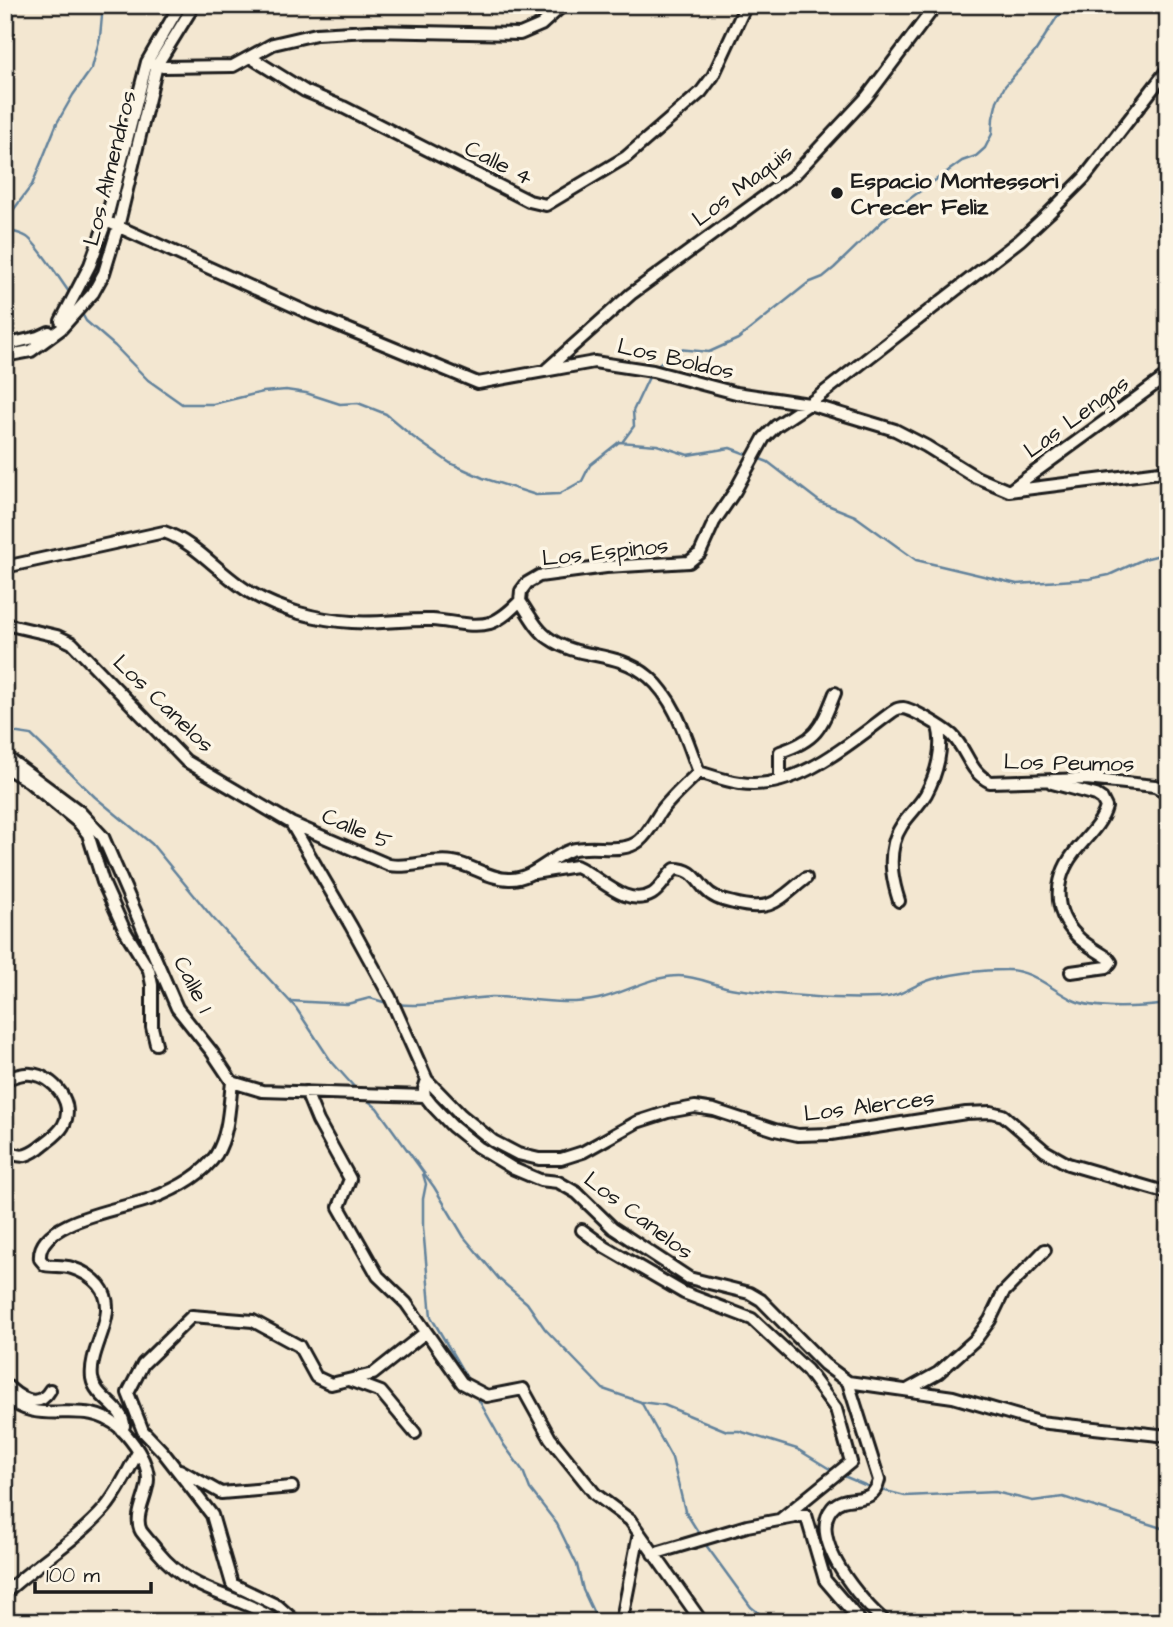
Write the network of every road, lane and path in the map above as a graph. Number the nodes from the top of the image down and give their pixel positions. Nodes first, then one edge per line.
1 (180, 5) edge
2 (194, 5) edge
3 (563, 5) edge
4 (746, 5) edge
5 (936, 5) edge
6 (250, 57) junction
7 (152, 63) junction
8 (1168, 69) edge
9 (106, 221) junction
10 (118, 227) junction
11 (53, 332) junction
12 (5, 345) edge
13 (5, 356) edge
14 (545, 370) junction
15 (1168, 375) edge
16 (809, 404) junction
17 (1168, 471) edge
18 (1009, 491) junction
19 (5, 567) edge
20 (520, 601) junction
21 (5, 624) edge
22 (835, 693) dead end
23 (938, 726) junction
24 (5, 756) edge
25 (5, 768) edge
26 (699, 772) junction
27 (780, 779) junction
28 (1042, 780) junction
29 (1168, 793) edge
30 (291, 823) junction
31 (532, 873) junction
32 (806, 878) dead end
33 (899, 901) dead end
34 (1071, 972) dead end
35 (156, 1044) dead end
36 (5, 1080) edge
37 (427, 1080) junction
38 (232, 1082) junction
39 (306, 1092) junction
40 (425, 1096) junction
41 (5, 1149) edge
42 (1168, 1193) edge
43 (582, 1230) dead end
44 (1045, 1250) dead end
45 (426, 1332) junction
46 (349, 1380) junction
47 (848, 1382) junction
48 (5, 1384) edge
49 (50, 1390) dead end
50 (909, 1390) junction
51 (5, 1396) edge
52 (121, 1430) junction
53 (415, 1433) dead end
54 (1168, 1436) edge
55 (138, 1452) junction
56 (175, 1467) junction
57 (292, 1487) dead end
58 (781, 1519) junction
59 (639, 1534) junction
60 (653, 1554) junction
61 (5, 1593) edge
62 (277, 1622) edge
63 (296, 1622) edge
64 (619, 1622) edge
65 (702, 1622) edge
66 (861, 1622) edge
67 (886, 1622) edge

1 - 7 street, Los Almendros
2 - 7 street, Los Almendros
3 - 6 street
4 - 6 street, Calle 4
5 - 14 street, Los Maquis
6 - 7 street
7 - 9 street, Los Almendros
7 - 10 street, Los Almendros
8 - 16 street, Los Espinos
9 - 10 street, Los Boldos
9 - 11 street, Los Almendros
10 - 11 street, Los Almendros
10 - 14 street, Los Boldos
11 - 12 street, Los Almendros
11 - 13 street, Los Almendros
14 - 16 street, Los Boldos
15 - 18 street, Las Lengas
16 - 18 street, Los Boldos
16 - 20 street, Los Espinos
17 - 18 street
19 - 20 street, Los Espinos
20 - 26 street
21 - 30 street, Los Canelos
22 - 27 street
23 - 27 street, Los Peumos
23 - 28 street, Los Peumos
23 - 33 street
24 - 38 street, Calle 1
25 - 35 street
26 - 27 street, Los Peumos
26 - 31 street, Calle 5
28 - 29 street, Los Peumos
28 - 34 street
30 - 31 street, Calle 5
30 - 37 street
31 - 32 street
36 - 41 street
37 - 40 street
37 - 42 street, Los Alerces
38 - 39 street
38 - 52 street
39 - 40 street
39 - 45 street
40 - 47 street, Los Canelos
43 - 58 street
44 - 50 street
45 - 46 street
45 - 59 street
46 - 53 street
46 - 56 street
47 - 50 street
47 - 67 street
48 - 49 street
50 - 54 street
51 - 52 street
52 - 55 street
55 - 61 street
55 - 62 street
56 - 57 street
56 - 63 street
58 - 60 street
58 - 66 street
59 - 60 street
59 - 64 street
60 - 65 street

